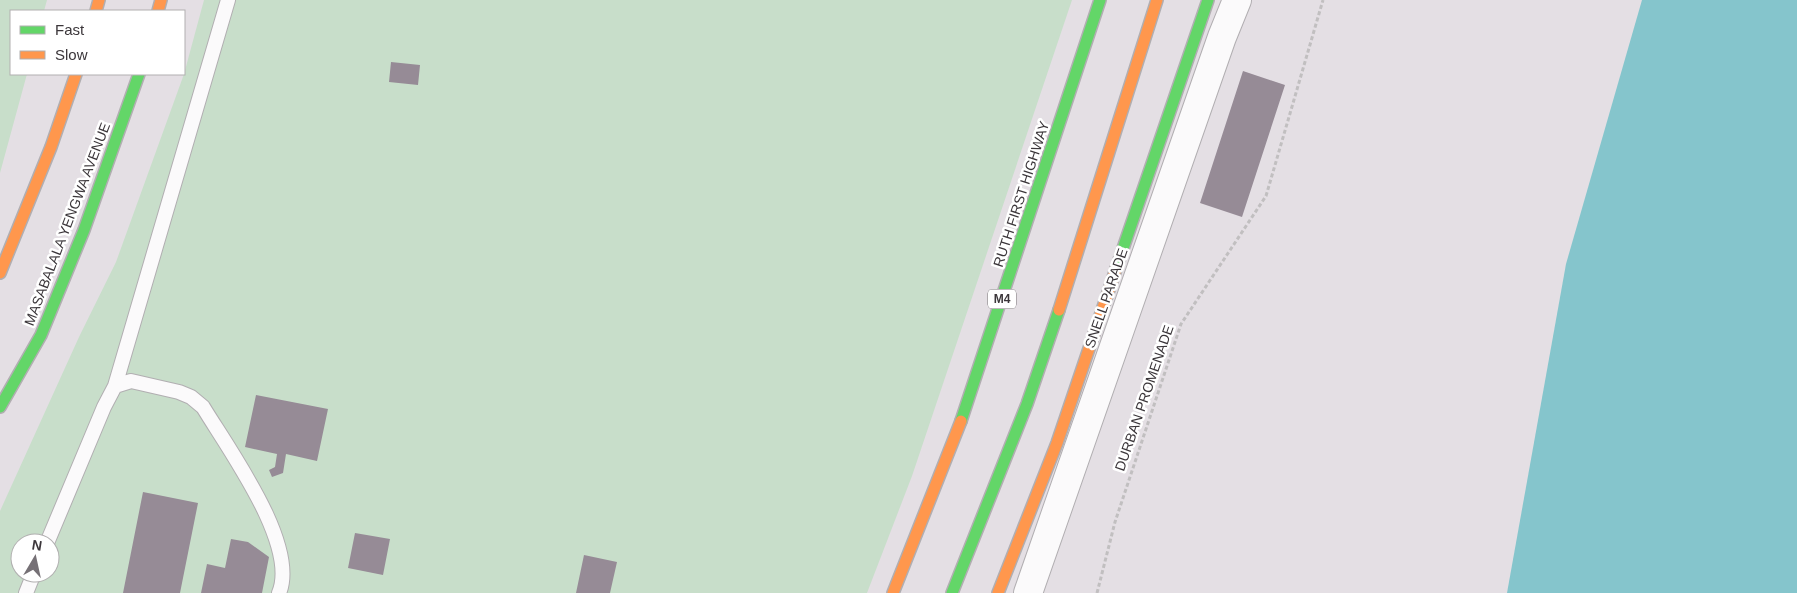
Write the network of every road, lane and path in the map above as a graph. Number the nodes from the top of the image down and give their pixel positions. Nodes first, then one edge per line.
1 (228, 0) edge
2 (1100, 0) edge
3 (1157, 0) edge
4 (1208, 0) edge
5 (1237, 0) edge
6 (1323, 0) edge
7 (76, 75) edge
8 (139, 75) edge
9 (0, 273) edge
10 (115, 386) junction
11 (0, 407) edge
12 (51, 533) edge
13 (279, 593) edge
14 (893, 593) edge
15 (952, 593) edge
16 (998, 593) edge
17 (1028, 593) edge
18 (1097, 593) edge

1 - 10 lane
2 - 14 main road, RUTH FIRST HIGHWAY / M4
3 - 15 main road
4 - 16 main road, SNELL PARADE
5 - 17 street, SNELL PARADE
6 - 18 path, DURBAN PROMENADE
7 - 9 main road
8 - 11 main road, MASABALALA YENGWA AVENUE
10 - 12 lane
10 - 13 lane

